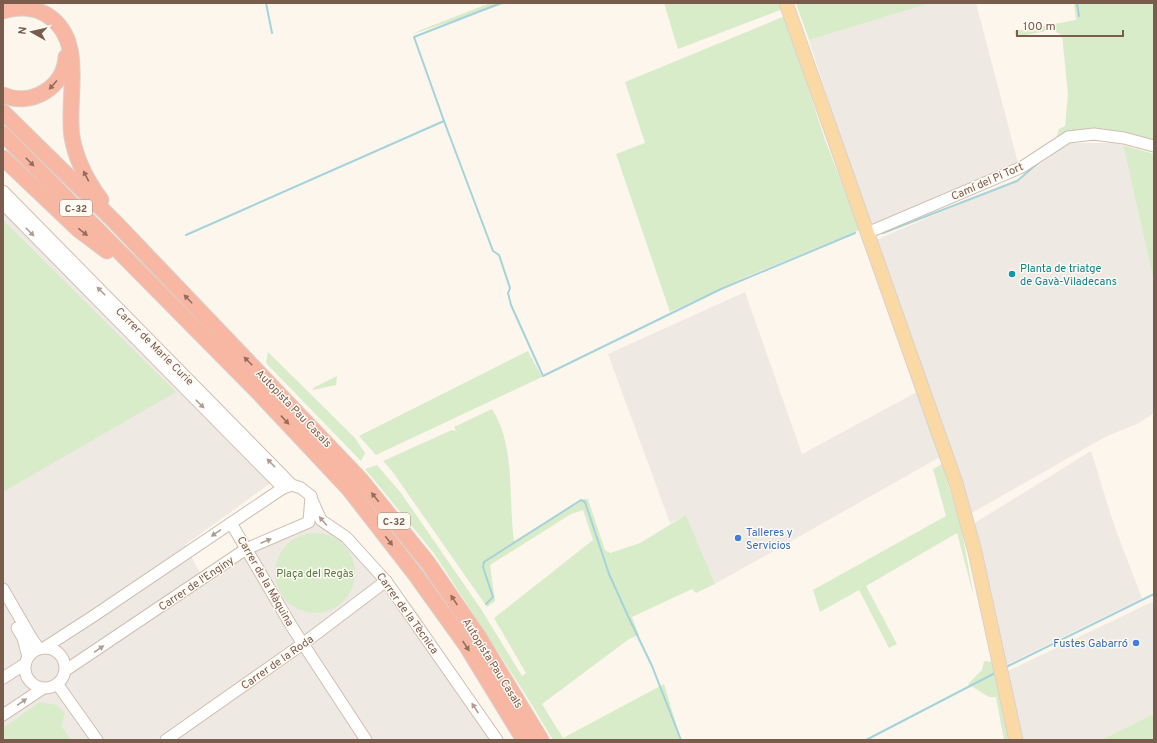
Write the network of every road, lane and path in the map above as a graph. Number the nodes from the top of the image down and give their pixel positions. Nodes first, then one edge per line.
1 (786, 3) edge
2 (3, 11) edge
3 (57, 23) junction
4 (3, 95) edge
5 (3, 112) edge
6 (3, 134) edge
7 (1154, 146) edge
8 (3, 158) edge
9 (3, 191) edge
10 (3, 204) edge
11 (114, 221) junction
12 (866, 233) junction
13 (148, 282) junction
14 (287, 486) junction
15 (311, 496) junction
16 (232, 523) junction
17 (246, 549) junction
18 (386, 581) junction
19 (3, 589) edge
20 (3, 605) edge
21 (304, 643) junction
22 (42, 648) junction
23 (27, 660) junction
24 (66, 670) junction
25 (3, 678) edge
26 (58, 685) junction
27 (42, 689) junction
28 (3, 715) edge
29 (97, 740) edge
30 (166, 740) edge
31 (366, 740) edge
32 (497, 740) edge
33 (524, 740) edge
34 (542, 740) edge
35 (1016, 740) edge

1 - 12 main road
2 - 3 highway
3 -> 4 highway
11 -> 3 highway
5 - 11 highway, Autopista Pau Casals / C-32
6 -> 13 highway, Autopista Pau Casals / C-32
7 - 12 street, Camí del Pi Tort
8 -> 13 highway
14 -> 9 street, Carrer de Marie Curie
10 -> 14 street, Carrer de Marie Curie
34 -> 11 highway, Autopista Pau Casals / C-32
12 - 35 main road
13 -> 33 highway, Autopista Pau Casals / C-32
14 - 15 street, Carrer de Marie Curie
14 - 16 street
17 -> 15 street, Carrer de l'Enginy
18 -> 15 street, Carrer de la Tècnica
16 - 17 street, Carrer de la Màquina
16 -> 22 street
17 - 21 street, Carrer de la Màquina
24 -> 17 street, Carrer de l'Enginy
18 - 21 street, Carrer de la Roda
32 -> 18 street, Carrer de la Tècnica
19 - 22 street
20 - 23 street
21 - 30 street, Carrer de la Roda
21 - 31 street, Carrer de la Màquina
22 - 23 street
22 - 24 street
23 - 25 street
23 - 27 street
24 - 26 street
26 - 27 street
26 - 29 street
28 -> 27 street

